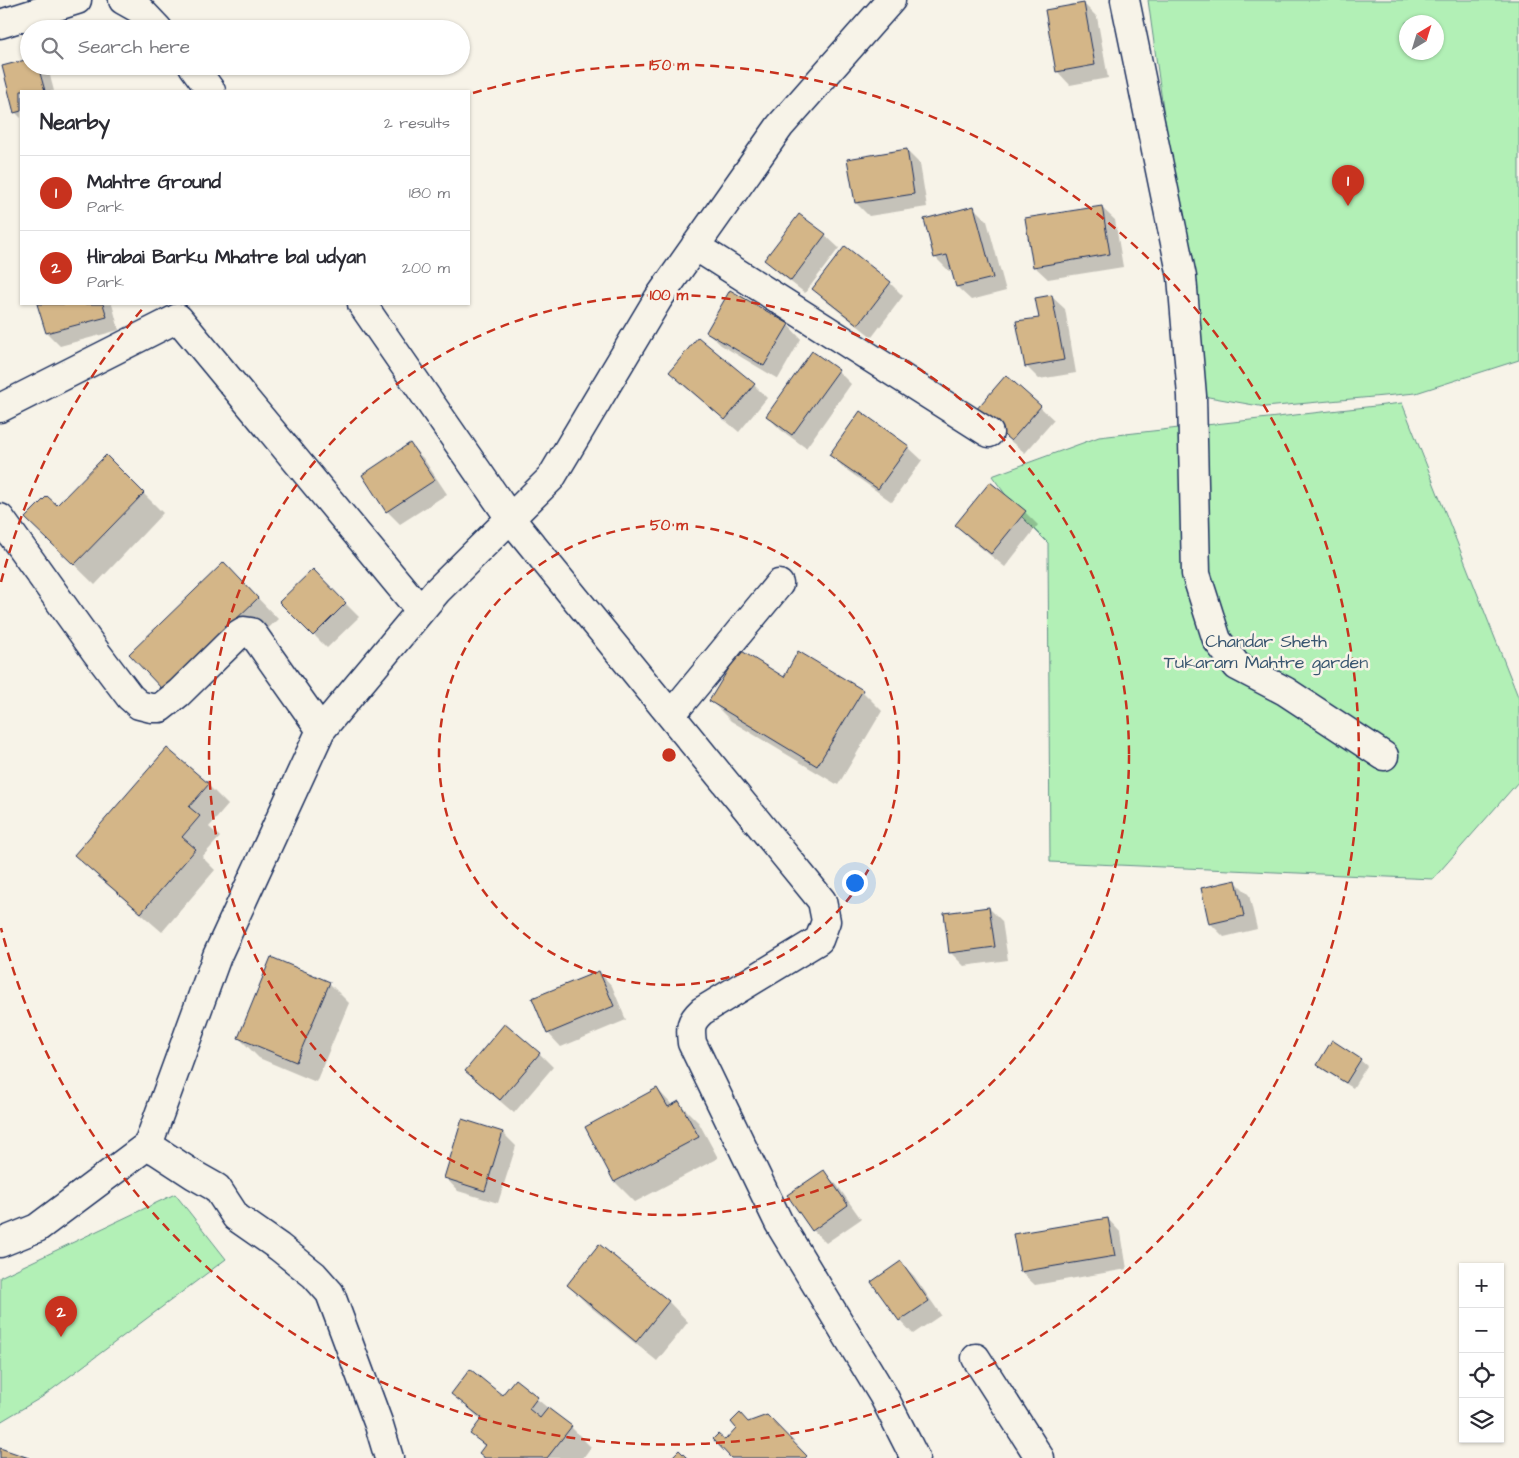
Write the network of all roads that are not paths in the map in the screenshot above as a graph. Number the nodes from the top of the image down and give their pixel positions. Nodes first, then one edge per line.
1 (77, 0) edge
2 (123, 0) edge
3 (891, 0) edge
4 (1124, 0) edge
5 (149, 20) edge
6 (0, 24) edge
7 (199, 75) edge
8 (210, 90) edge
9 (695, 246) junction
10 (363, 305) edge
11 (0, 408) edge
12 (989, 433) dead end
13 (0, 518) edge
14 (510, 518) junction
15 (779, 584) dead end
16 (420, 610) junction
17 (671, 715) junction
18 (321, 730) junction
19 (1384, 756) dead end
20 (148, 1145) junction
21 (0, 1243) edge
22 (976, 1358) dead end
23 (389, 1458) edge
24 (915, 1458) edge
25 (1040, 1458) edge

1 - 6 street
2 - 5 street
3 - 9 street
4 - 19 street
7 - 8 street
9 - 12 street
9 - 14 street
10 - 14 street
11 - 16 street
13 - 18 street
14 - 16 street
14 - 17 street
15 - 17 street
16 - 18 street
17 - 24 street
18 - 20 street
20 - 21 street
20 - 23 street
22 - 25 street

